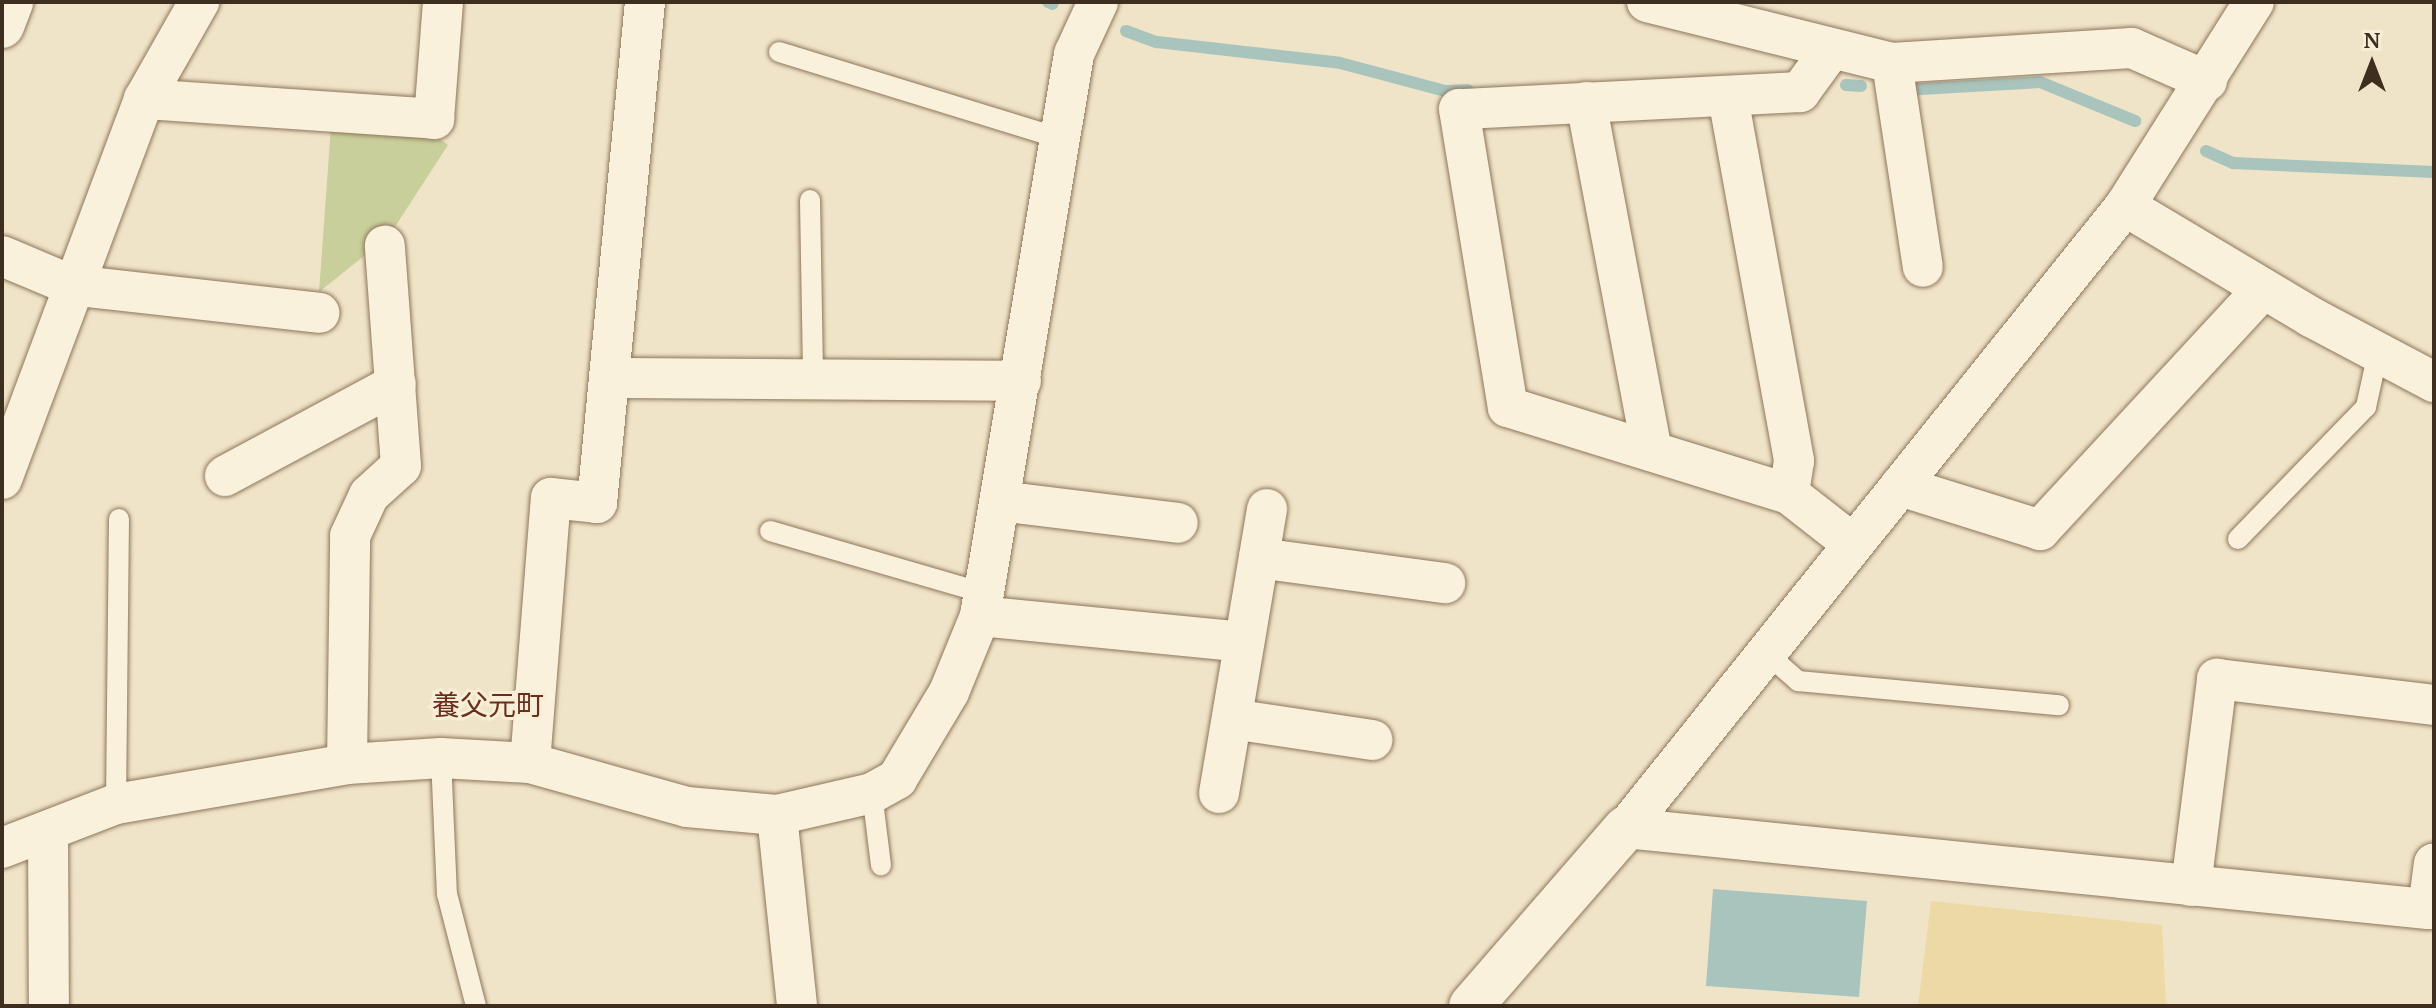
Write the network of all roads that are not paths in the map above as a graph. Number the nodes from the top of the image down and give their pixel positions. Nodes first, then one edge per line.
1 (11, 2) edge
2 (199, 2) edge
3 (443, 2) edge
4 (645, 2) edge
5 (1098, 2) edge
6 (1647, 2) edge
7 (2254, 2) edge
8 (2, 26) edge
9 (1830, 51) junction
10 (779, 52) dead end
11 (1892, 63) junction
12 (2207, 81) junction
13 (1728, 97) junction
14 (144, 99) junction
15 (1586, 102) junction
16 (1061, 139) junction
17 (810, 200) dead end
18 (2125, 206) junction
19 (385, 246) dead end
20 (2, 256) edge
21 (1923, 267) dead end
22 (71, 285) junction
23 (2263, 289) junction
24 (319, 313) dead end
25 (2378, 352) junction
26 (609, 378) junction
27 (813, 380) junction
28 (1021, 381) junction
29 (2434, 382) edge
30 (396, 384) junction
31 (1652, 451) junction
32 (225, 476) dead end
33 (2, 479) edge
34 (1900, 486) junction
35 (1789, 494) junction
36 (1000, 501) junction
37 (1267, 509) dead end
38 (119, 519) dead end
39 (1178, 523) dead end
40 (770, 531) dead end
41 (2238, 539) dead end
42 (1853, 544) junction
43 (1259, 558) junction
44 (1445, 583) dead end
45 (982, 604) junction
46 (1244, 642) junction
47 (1766, 653) junction
48 (2059, 705) dead end
49 (2434, 705) edge
50 (1232, 719) junction
51 (1372, 740) dead end
52 (441, 758) junction
53 (530, 763) junction
54 (347, 764) junction
55 (872, 793) junction
56 (1219, 793) dead end
57 (116, 804) junction
58 (777, 815) junction
59 (1626, 828) junction
60 (48, 832) junction
61 (2, 848) edge
62 (2434, 863) edge
63 (881, 865) dead end
64 (2191, 886) junction
65 (49, 1006) edge
66 (476, 1006) edge
67 (797, 1006) edge
68 (1471, 1006) edge

1 - 8 street
2 - 14 street
3 - 14 street
4 - 26 street
5 - 16 street
6 - 9 street
7 - 12 street
9 - 11 street
9 - 13 street
10 - 16 lane
11 - 12 street
11 - 21 street
12 - 18 street
13 - 15 street
13 - 35 street
14 - 22 street
15 - 31 street
15 - 31 street
16 - 28 street
17 - 27 lane
18 - 23 street
18 - 34 street
19 - 30 street
20 - 22 street
22 - 24 street
22 - 33 street
23 - 25 street
23 - 34 street
25 - 29 street
25 - 41 lane
26 - 27 street
26 - 53 street
27 - 28 street
28 - 36 street
30 - 32 street
30 - 54 street
31 - 35 street
34 - 42 street
35 - 42 street
36 - 39 street
36 - 45 street
37 - 43 street
38 - 57 lane
40 - 45 lane
42 - 47 street
43 - 44 street
43 - 46 street
45 - 46 street
45 - 55 street
46 - 50 street
47 - 48 lane
47 - 59 street
49 - 64 street
50 - 51 street
50 - 56 street
52 - 53 street
52 - 54 street
52 - 66 lane
53 - 58 street
54 - 57 street
55 - 58 street
55 - 63 lane
57 - 60 street
58 - 67 street
59 - 64 street
59 - 68 street
60 - 61 street
60 - 65 street
62 - 64 street

